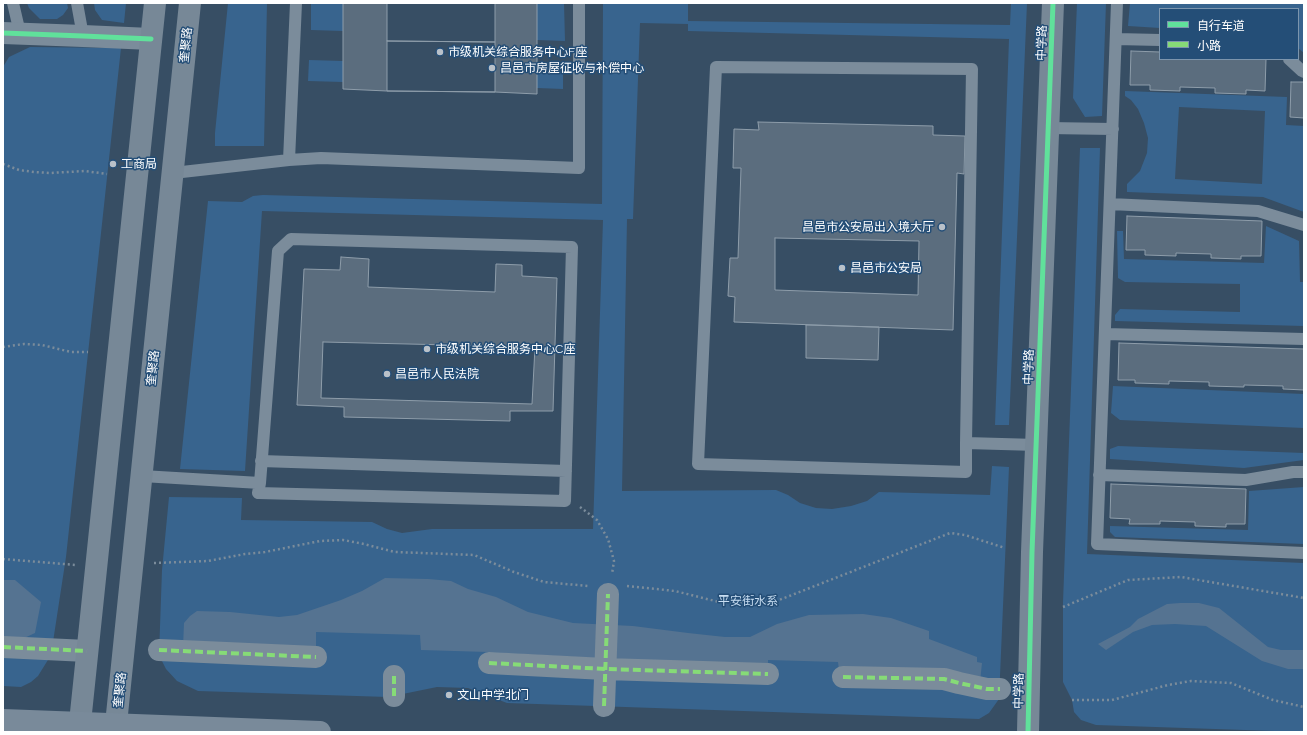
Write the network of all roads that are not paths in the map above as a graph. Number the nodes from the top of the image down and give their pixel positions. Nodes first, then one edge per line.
1 (14, 3) edge
2 (77, 3) edge
3 (155, 3) edge
4 (190, 3) edge
5 (296, 3) edge
6 (579, 3) edge
7 (1053, 3) edge
8 (1117, 3) edge
9 (11, 33) edge
10 (83, 36) junction
11 (151, 39) junction
12 (1116, 39) junction
13 (1159, 40) edge
14 (1290, 60) edge
15 (1304, 72) edge
16 (1048, 128) junction
17 (1113, 129) junction
18 (289, 160) junction
19 (173, 173) junction
20 (1110, 204) junction
21 (1304, 224) edge
22 (1105, 334) junction
23 (1304, 339) edge
24 (966, 443) junction
25 (1036, 445) junction
26 (261, 461) junction
27 (566, 471) junction
28 (1304, 472) edge
29 (1099, 475) junction
30 (142, 476) junction
31 (260, 483) junction
32 (1304, 553) edge
33 (609, 590) road end
34 (3, 647) edge
35 (159, 650) dead end
36 (87, 651) junction
37 (316, 657) dead end
38 (489, 663) dead end
39 (605, 669) junction
40 (768, 674) dead end
41 (843, 677) dead end
42 (1000, 689) dead end
43 (604, 706) dead end
44 (3, 720) edge
45 (79, 728) edge
46 (115, 728) edge
47 (320, 732) edge
48 (1028, 732) edge

1 - 9 lane
2 - 10 lane
3 - 11 main road
4 - 19 main road, 奎聚路
5 - 18 lane
6 - 18 lane
7 - 16 main road, 中学路
8 - 12 lane
9 - 10 street
10 - 11 street
11 - 36 main road
12 - 13 lane
12 - 17 lane
14 - 15 lane
16 - 17 lane
16 - 25 main road, 中学路
17 - 20 lane
18 - 19 lane
19 - 30 main road, 奎聚路
20 - 21 lane
20 - 22 lane
22 - 23 lane
22 - 29 lane
24 - 24 lane
24 - 25 lane
25 - 48 main road, 中学路
26 - 27 lane
26 - 27 lane
26 - 31 lane
27 - 31 lane
28 - 29 lane
29 - 32 lane
30 - 31 lane
30 - 46 main road, 奎聚路
33 - 39 street
34 - 36 street
35 - 37 street
36 - 45 main road
38 - 39 street
39 - 40 street
39 - 43 street
41 - 42 street
44 - 45 main road
45 - 46 main road
46 - 47 main road

